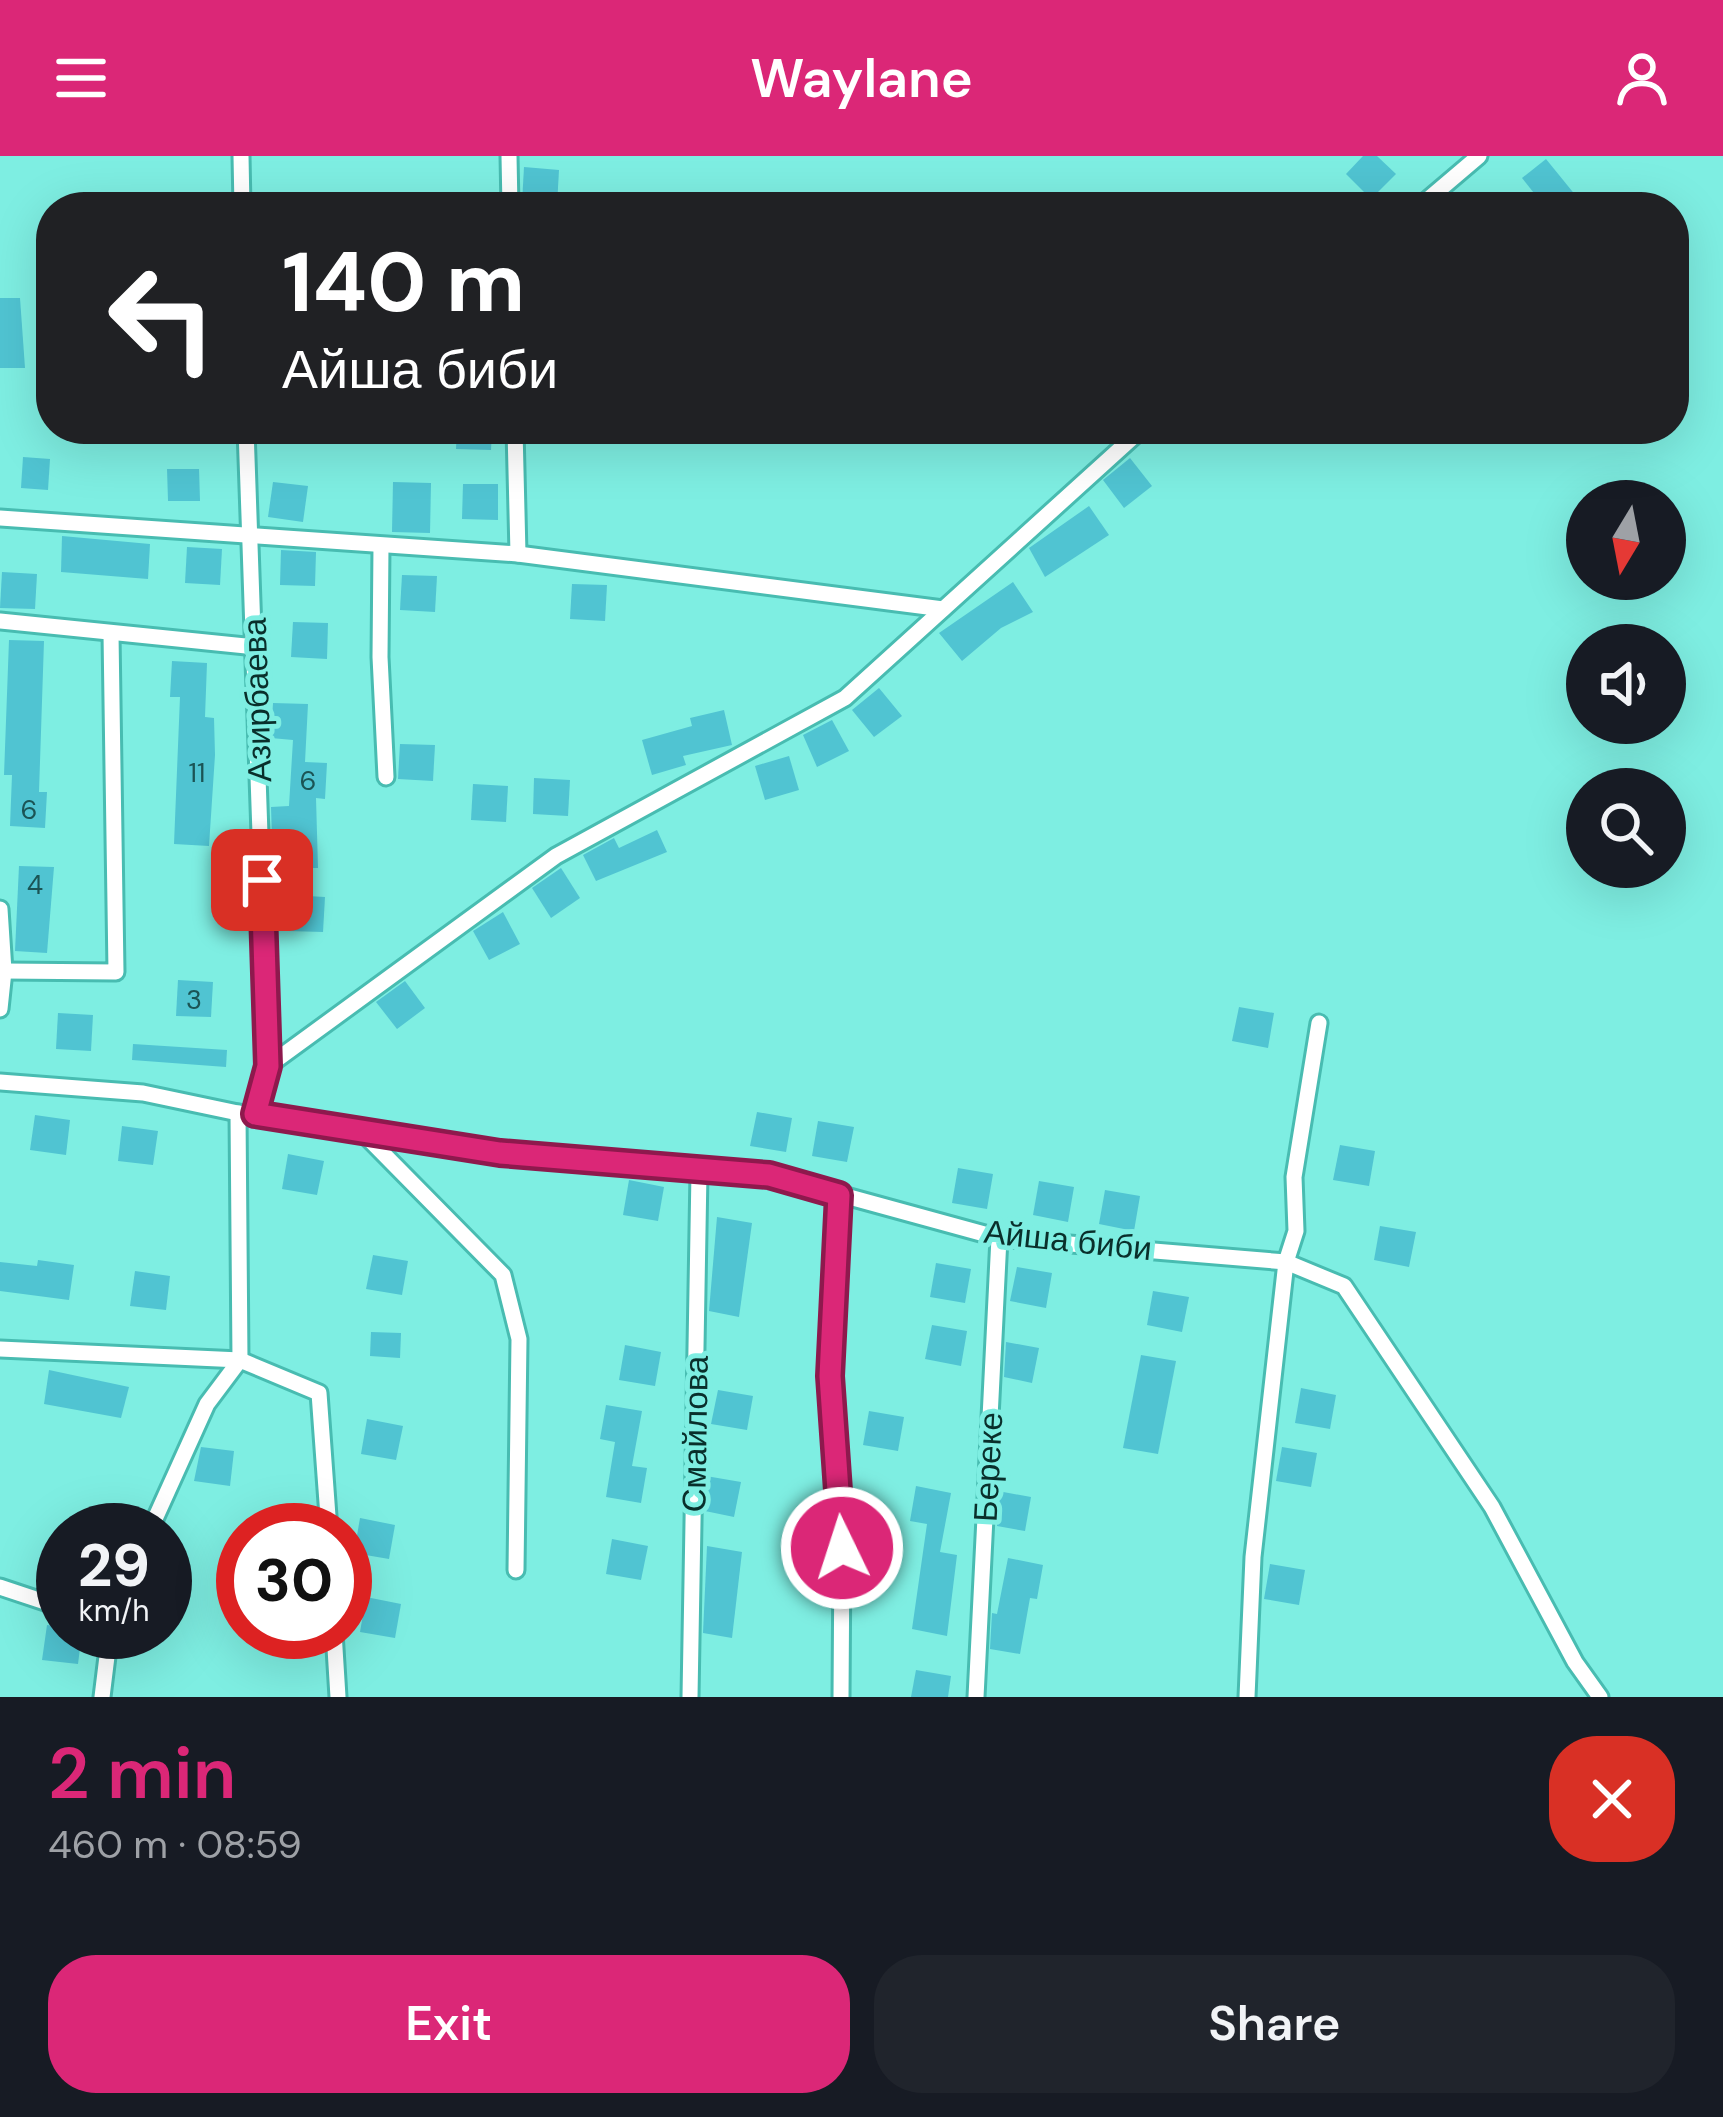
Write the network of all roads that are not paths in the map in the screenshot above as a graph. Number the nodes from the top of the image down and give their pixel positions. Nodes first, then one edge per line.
1 (241, 156) edge
2 (508, 156) edge
3 (1479, 156) edge
4 (242, 192) edge
5 (509, 192) edge
6 (1437, 192) edge
7 (247, 444) edge
8 (515, 444) edge
9 (1125, 444) edge
10 (0, 518) edge
11 (251, 538) junction
12 (381, 546) junction
13 (518, 554) junction
14 (943, 609) junction
15 (0, 622) edge
16 (111, 634) junction
17 (256, 647) junction
18 (386, 777) dead end
19 (0, 909) edge
20 (4, 970) junction
21 (0, 1009) edge
22 (1319, 1023) dead end
23 (268, 1066) junction
24 (0, 1082) edge
25 (246, 1113) junction
26 (359, 1130) junction
27 (699, 1172) junction
28 (839, 1195) junction
29 (999, 1238) junction
30 (1286, 1262) junction
31 (0, 1349) edge
32 (240, 1360) junction
33 (162, 1503) edge
34 (327, 1503) edge
35 (517, 1570) dead end
36 (0, 1587) edge
37 (36, 1599) edge
38 (107, 1659) edge
39 (336, 1659) edge
40 (102, 1697) edge
41 (338, 1697) edge
42 (690, 1697) edge
43 (841, 1697) edge
44 (976, 1697) edge
45 (1247, 1697) edge
46 (1600, 1697) edge

1 - 4 street
2 - 5 street
3 - 6 street
7 - 11 street, Азирбаева
8 - 13 street
9 - 14 street
10 - 11 street
11 - 12 street
11 - 17 street, Азирбаева
12 - 13 street
12 - 18 street
13 - 14 street
14 - 23 street
15 - 16 street
16 - 17 street
16 - 20 street
17 - 23 street, Азирбаева
19 - 20 street
20 - 21 street
22 - 30 street
23 - 25 street, Азирбаева
24 - 25 street, Айша биби
25 - 26 street, Айша биби
25 - 32 street, Азирбаева
26 - 27 street, Айша биби
26 - 35 street
27 - 28 street, Айша биби
27 - 42 street, Смайлова
28 - 29 street, Айша биби
28 - 43 street
29 - 30 street, Айша биби
29 - 44 street, Береке
30 - 45 street
30 - 46 street, Айша биби
31 - 32 street
32 - 33 street
32 - 34 street
36 - 37 street
38 - 40 street
39 - 41 street

